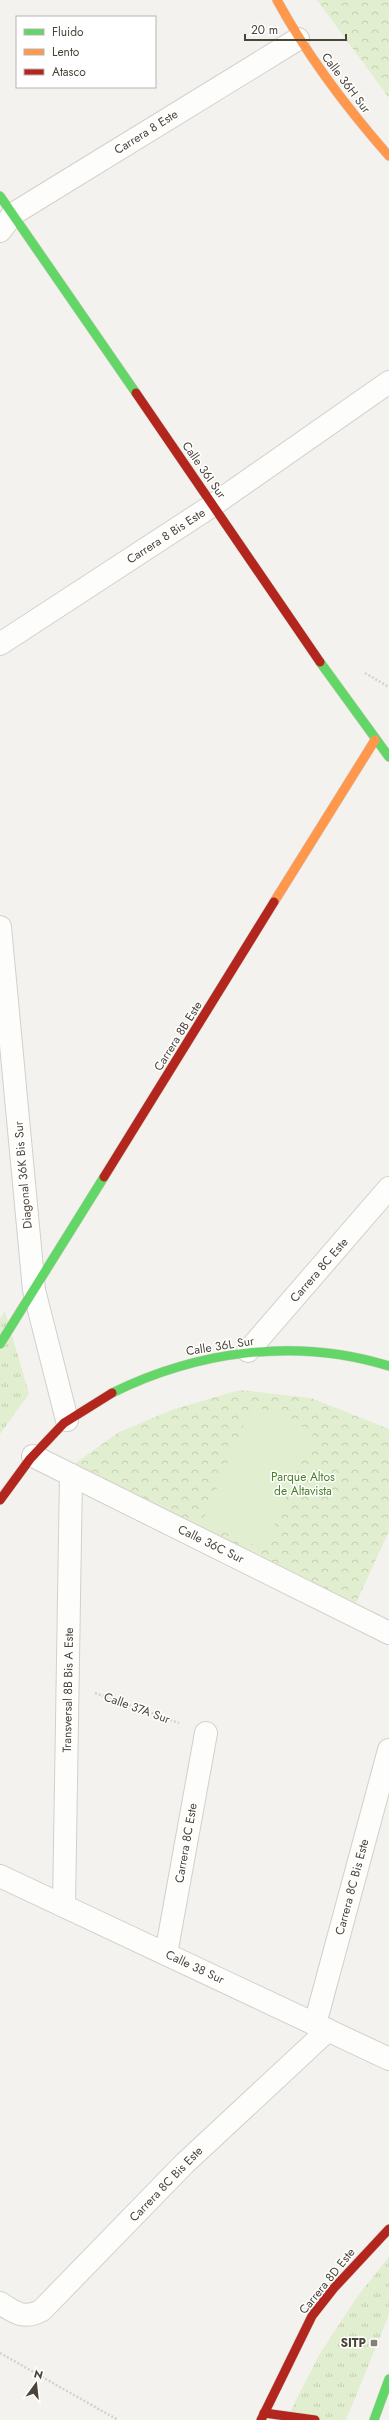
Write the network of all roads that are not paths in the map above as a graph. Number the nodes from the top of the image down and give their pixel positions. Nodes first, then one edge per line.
1 (277, 0) edge
2 (298, 39) junction
3 (389, 156) edge
4 (0, 196) edge
5 (6, 223) edge
6 (389, 382) edge
7 (213, 505) junction
8 (0, 644) edge
9 (375, 740) junction
10 (389, 757) edge
11 (0, 927) edge
12 (389, 1188) edge
13 (34, 1290) junction
14 (0, 1344) edge
15 (248, 1352) junction
16 (389, 1366) edge
17 (67, 1420) junction
18 (33, 1456) junction
19 (71, 1474) junction
20 (0, 1500) edge
21 (389, 1633) edge
22 (206, 1733) road end
23 (389, 1750) edge
24 (0, 1876) edge
25 (64, 1906) junction
26 (166, 1954) junction
27 (322, 2027) junction
28 (389, 2059) edge
29 (389, 2229) edge
30 (0, 2303) edge
31 (389, 2379) edge
32 (263, 2417) edge
33 (315, 2420) edge
34 (374, 2420) edge

1 - 2 street, Calle 36H Sur
2 - 3 street, Calle 36H Sur
2 - 5 street, Carrera 8 Este
4 - 5 street, Calle 36I Sur
5 - 7 street, Calle 36I Sur
6 - 7 street, Carrera 8 Bis Este
7 - 8 street, Carrera 8 Bis Este
7 - 9 street, Calle 36I Sur
9 - 10 street, Calle 36I Sur
9 - 13 street, Carrera 8B Este
11 - 13 street, Diagonal 36K Bis Sur
12 - 15 street, Carrera 8C Este
13 - 14 street, Carrera 8B Este
13 - 17 street, Diagonal 36K Bis Sur
15 - 16 street, Calle 36L Sur
15 - 17 street, Calle 36L Sur
17 - 18 street, Calle 36L Sur
18 - 19 street, Calle 36C Sur
18 - 20 street, Calle 36L Sur
19 - 21 street, Calle 36C Sur
19 - 25 street, Transversal 8B Bis A Este
22 - 26 street, Carrera 8C Este
23 - 27 street, Carrera 8C Bis Este
24 - 25 street, Calle 38 Sur
25 - 26 street, Calle 38 Sur
26 - 27 street, Calle 38 Sur
27 - 28 street, Calle 38 Sur
27 - 30 street, Carrera 8C Bis Este
29 - 32 street, Carrera 8D Este
31 - 34 street
32 - 33 street

